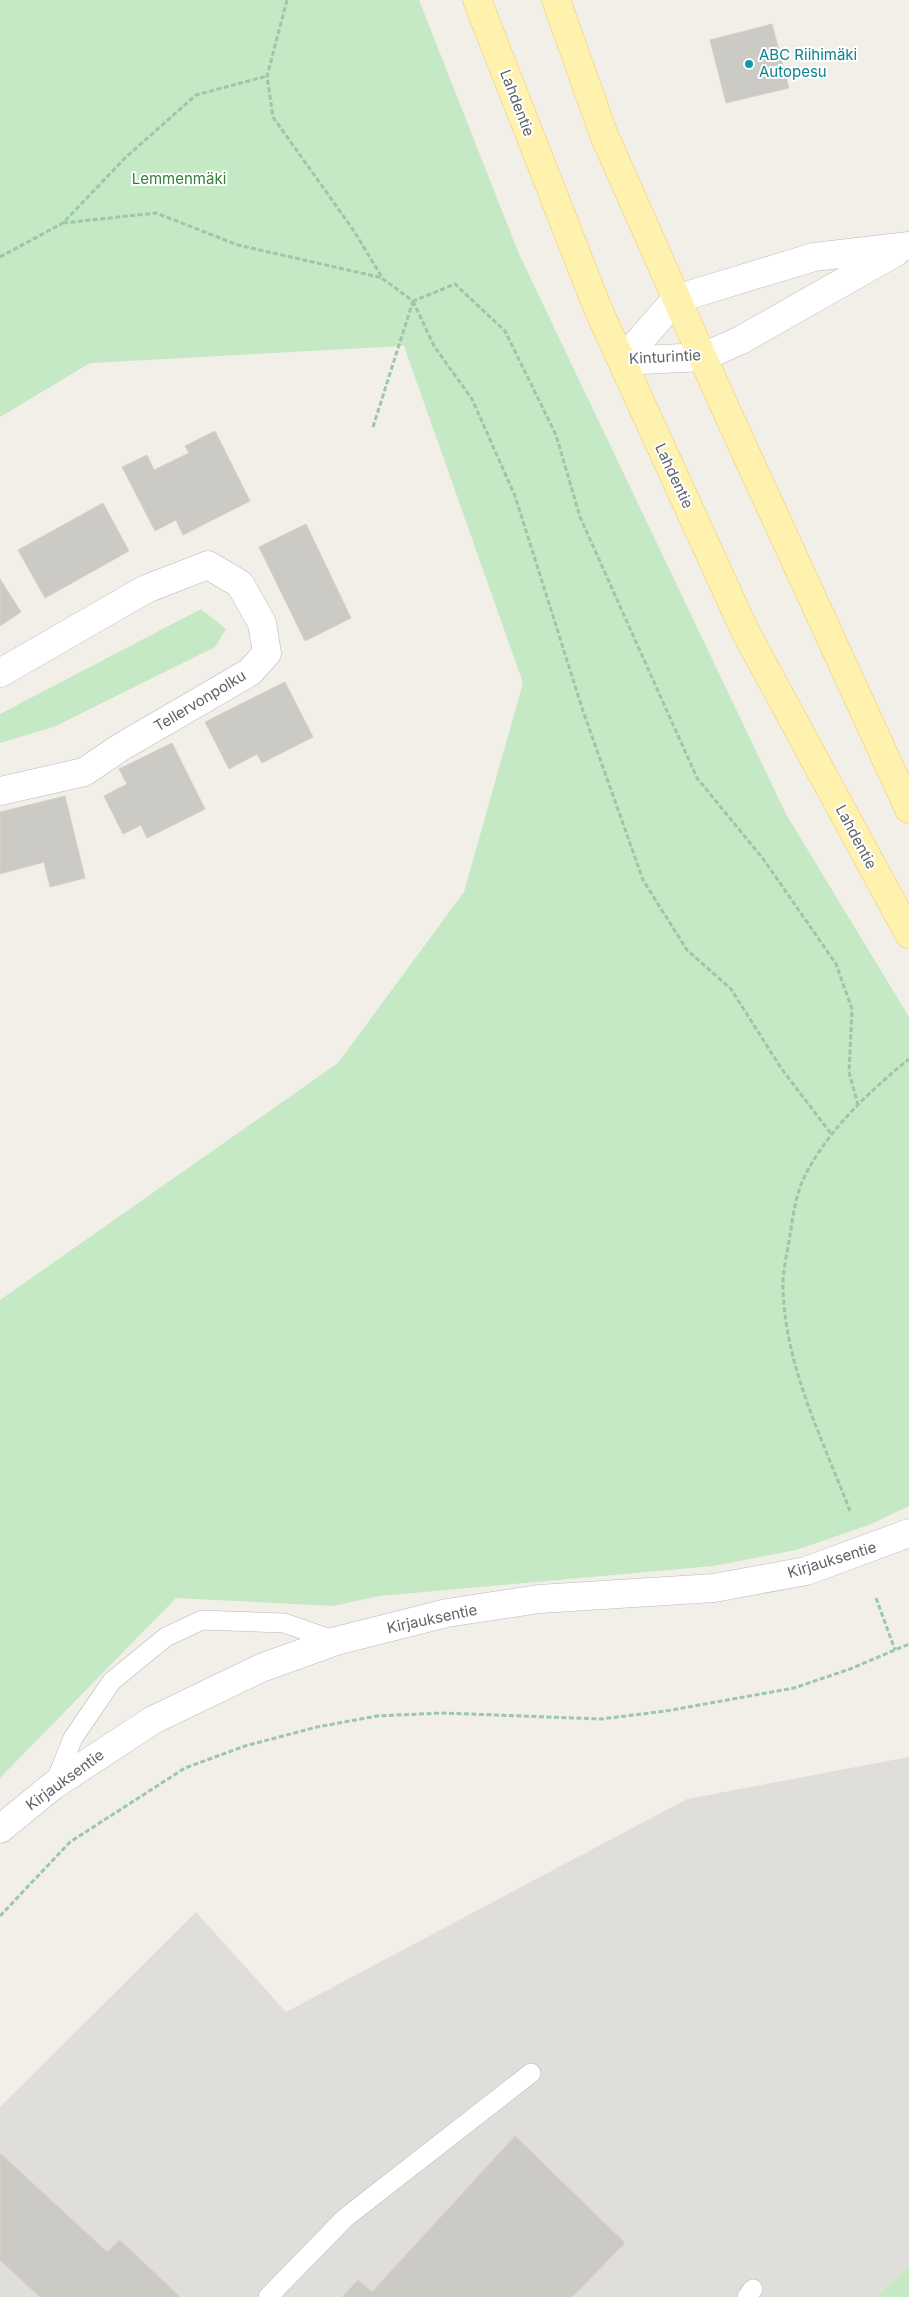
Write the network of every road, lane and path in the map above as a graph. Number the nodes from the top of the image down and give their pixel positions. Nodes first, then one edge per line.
1 (287, 0) edge
2 (477, 0) edge
3 (556, 0) edge
4 (267, 76) junction
5 (64, 223) junction
6 (907, 247) edge
7 (0, 257) edge
8 (383, 279) junction
9 (676, 299) junction
10 (413, 301) junction
11 (703, 357) junction
12 (622, 361) junction
13 (373, 427) dead end
14 (0, 673) edge
15 (0, 791) edge
16 (909, 809) edge
17 (909, 934) edge
18 (909, 1059) edge
19 (858, 1105) junction
20 (832, 1135) junction
21 (850, 1511) dead end
22 (909, 1533) edge
23 (876, 1598) dead end
24 (336, 1641) junction
25 (909, 1644) edge
26 (895, 1650) junction
27 (54, 1785) junction
28 (0, 1829) edge
29 (0, 1916) edge
30 (531, 2073) dead end
31 (268, 2297) edge

1 - 4 path
2 - 12 main road, Lahdentie
3 - 9 main road
4 - 5 path
4 - 8 path
5 - 7 path
5 - 8 path
6 - 9 street, Kinturintie
6 - 11 street, Kinturintie
8 - 10 path
9 - 11 main road
9 - 12 street, Kinturintie
10 - 13 path
10 - 19 path
10 - 20 path
11 - 12 street, Kinturintie
11 - 16 main road
12 - 17 main road, Lahdentie
14 - 15 street, Tellervonpolku
18 - 19 path
19 - 20 path
20 - 21 path
22 - 24 street, Kirjauksentie
23 - 26 path
24 - 27 street, Kirjauksentie
24 - 27 lane
25 - 26 path
26 - 29 path
27 - 28 street, Kirjauksentie
30 - 31 lane

